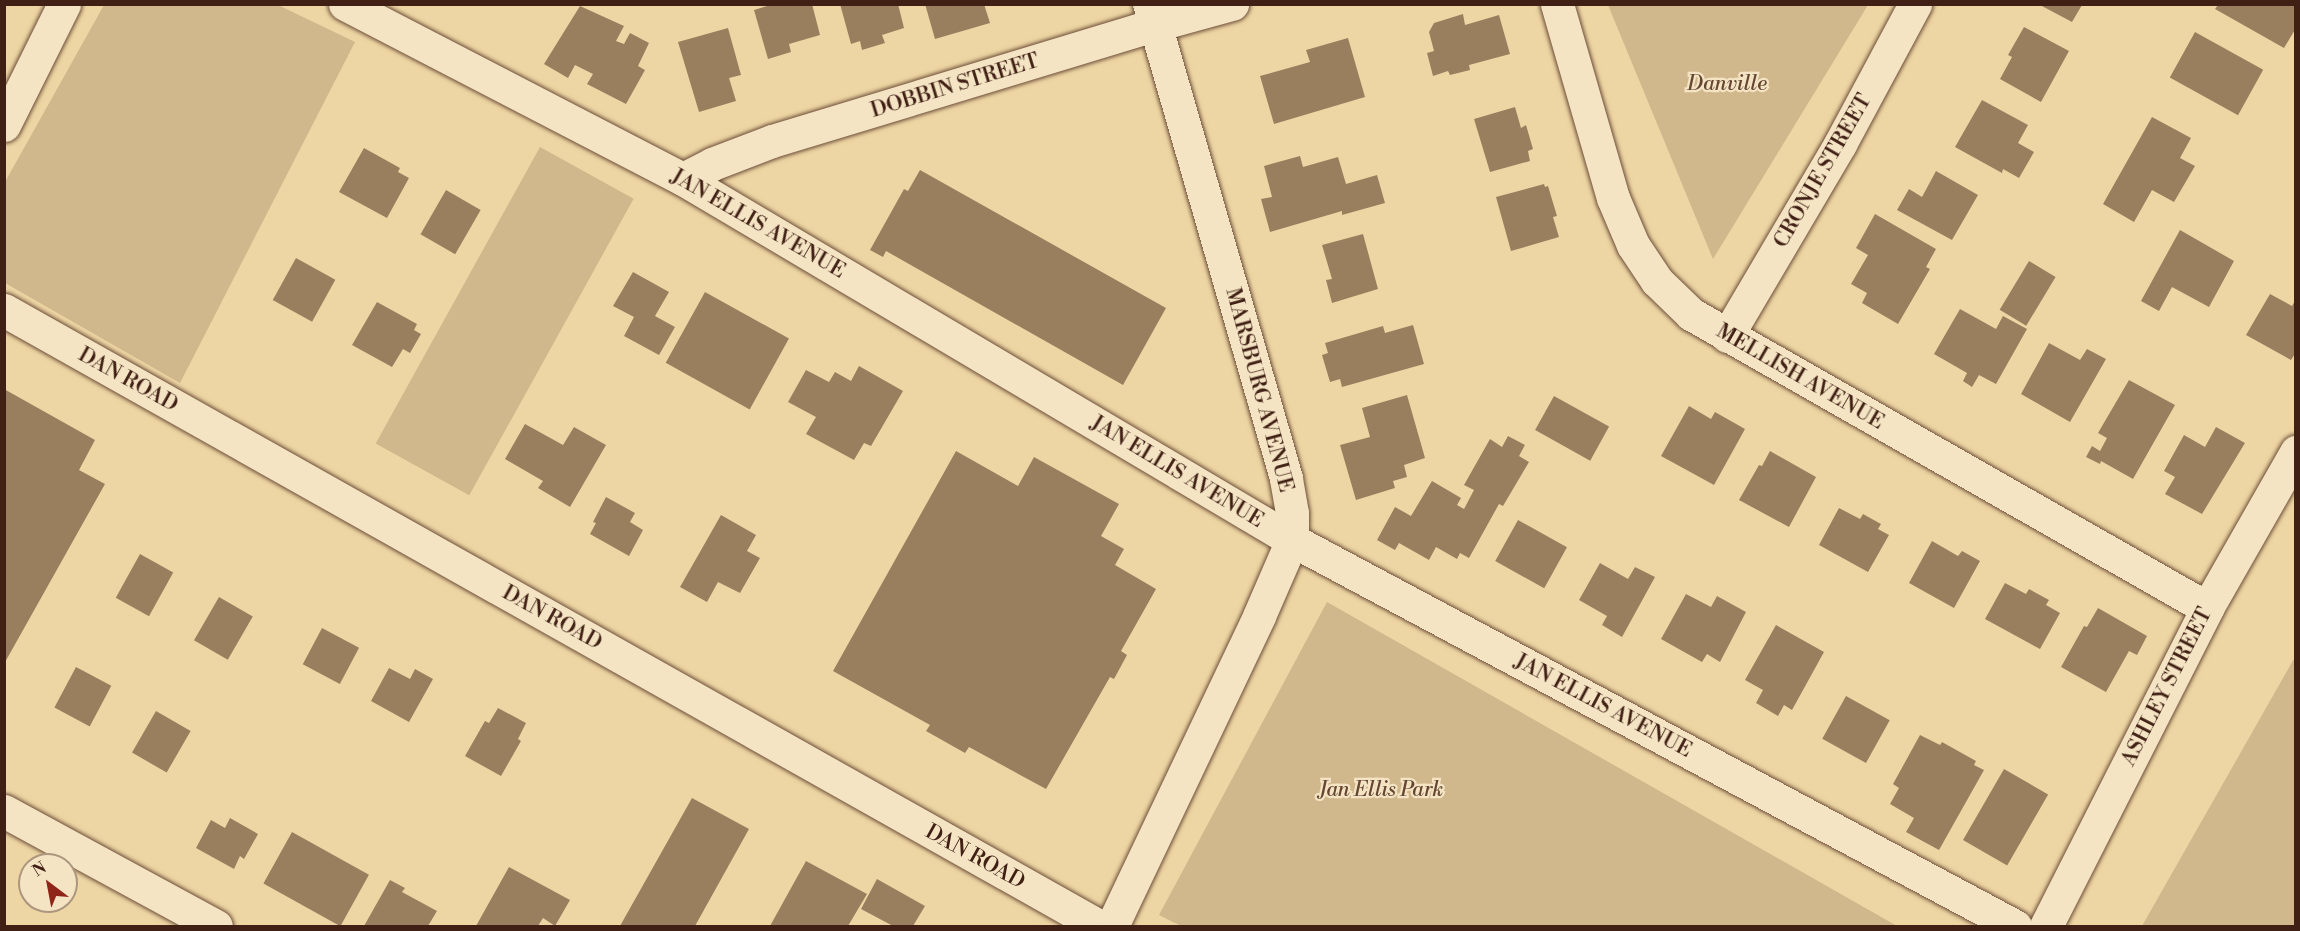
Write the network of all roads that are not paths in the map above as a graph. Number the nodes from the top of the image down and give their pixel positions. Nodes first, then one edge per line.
1 (64, 4) edge
2 (345, 4) edge
3 (1232, 4) edge
4 (1557, 4) edge
5 (1915, 4) edge
6 (1152, 15) edge
7 (4, 125) edge
8 (683, 179) junction
9 (4, 310) edge
10 (1727, 336) junction
11 (2295, 452) edge
12 (1292, 540) junction
13 (2207, 608) junction
14 (4, 811) edge
15 (216, 927) edge
16 (1098, 927) edge
17 (1112, 927) edge
18 (2015, 927) edge
19 (2046, 927) edge

1 - 7 street
2 - 8 street, JAN ELLIS AVENUE
3 - 6 street, DOBBIN STREET
4 - 10 street, MELLISH AVENUE
5 - 10 street, CRONJE STREET
6 - 8 street, DOBBIN STREET
6 - 12 street, MARSBURG AVENUE
8 - 12 street, JAN ELLIS AVENUE
9 - 16 street, DAN ROAD
10 - 13 street, MELLISH AVENUE
11 - 13 street, ASHLEY STREET
12 - 17 street, MARSBURG AVENUE
12 - 18 street, JAN ELLIS AVENUE
13 - 19 street, ASHLEY STREET
14 - 15 street

